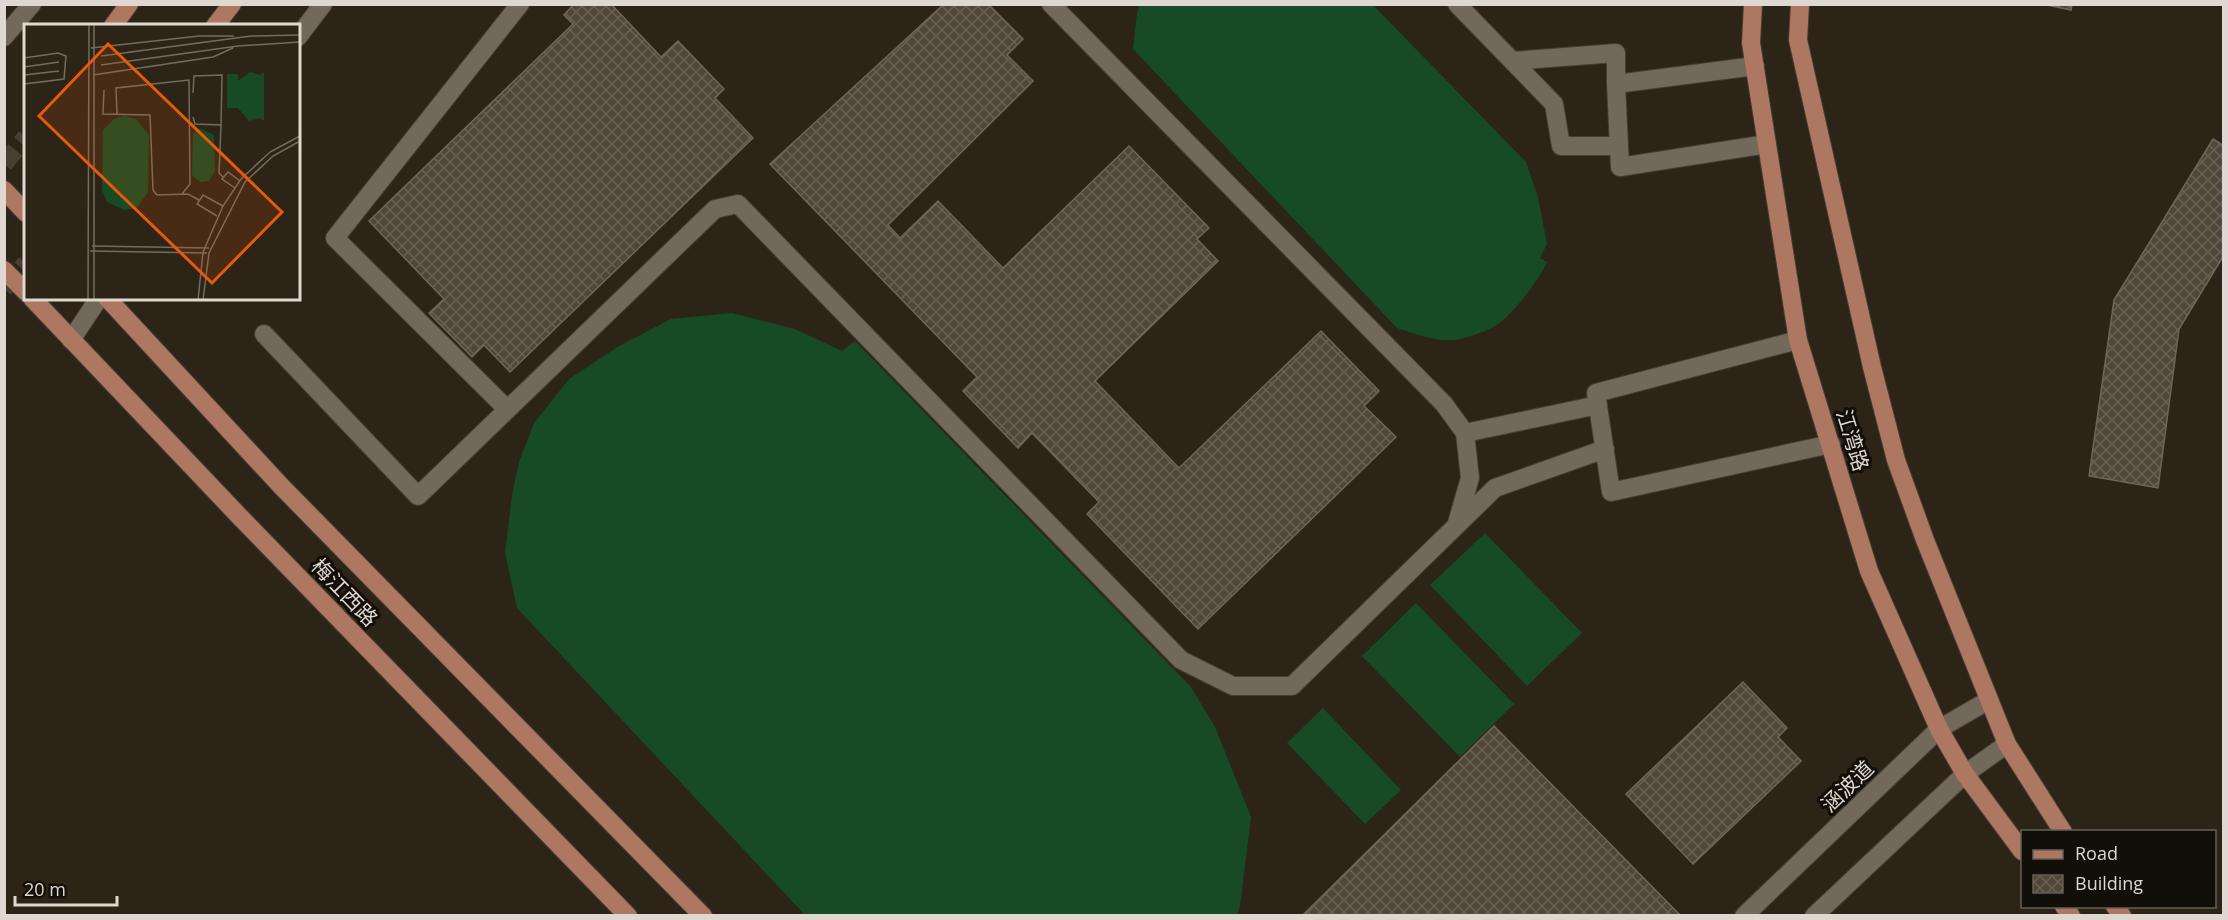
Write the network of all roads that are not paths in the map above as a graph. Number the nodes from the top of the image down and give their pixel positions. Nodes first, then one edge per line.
1 (32, 4) edge
2 (129, 4) edge
3 (232, 4) edge
4 (323, 4) edge
5 (520, 4) edge
6 (1051, 4) edge
7 (1456, 4) edge
8 (1753, 4) edge
9 (1800, 4) edge
10 (114, 24) edge
11 (217, 24) edge
12 (300, 34) edge
13 (4, 37) edge
14 (1512, 61) junction
15 (1755, 66) junction
16 (1616, 84) junction
17 (1767, 144) junction
18 (1619, 146) junction
19 (4, 190) edge
20 (24, 211) edge
21 (4, 270) edge
22 (24, 290) edge
23 (34, 300) edge
24 (98, 300) edge
25 (109, 300) edge
26 (264, 334) dead end
27 (71, 340) junction
28 (1798, 340) junction
29 (1598, 405) junction
30 (507, 409) junction
31 (1465, 433) junction
32 (1831, 444) junction
33 (1605, 449) junction
34 (1457, 525) junction
35 (1989, 700) junction
36 (1940, 729) junction
37 (2007, 744) junction
38 (1965, 774) junction
39 (2062, 830) edge
40 (2021, 850) edge
41 (628, 915) edge
42 (703, 915) edge
43 (1744, 915) edge
44 (1814, 915) edge

1 - 13 street
2 - 10 main road
3 - 11 main road
4 - 12 street
5 - 30 street
6 - 31 street
7 - 14 street
8 - 15 main road, 江湾路
9 - 35 main road, 江湾路
14 - 16 street
14 - 18 street
15 - 16 street
15 - 17 main road, 江湾路
16 - 18 street
17 - 18 street
17 - 28 main road, 江湾路
19 - 20 main road
21 - 22 main road
23 - 27 main road, 梅江西路
24 - 27 street
25 - 42 main road, 梅江西路
26 - 30 street
27 - 41 main road, 梅江西路
28 - 29 street
28 - 32 main road, 江湾路
29 - 31 street
29 - 33 street
30 - 34 street
31 - 34 street
32 - 33 street
32 - 36 main road, 江湾路
33 - 34 street
35 - 36 street, 涵波道
35 - 37 main road, 江湾路
36 - 38 main road, 江湾路
36 - 43 street, 涵波道
37 - 38 street
37 - 39 main road, 江湾路
38 - 40 main road, 江湾路
38 - 44 street

